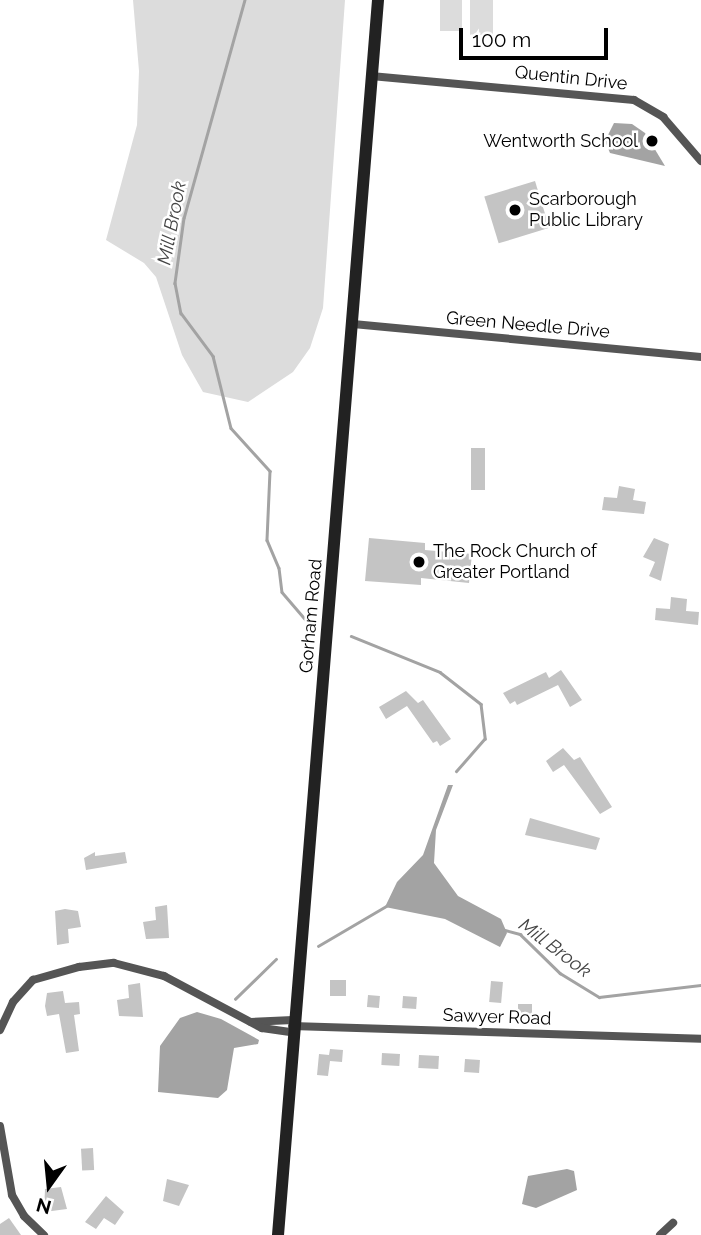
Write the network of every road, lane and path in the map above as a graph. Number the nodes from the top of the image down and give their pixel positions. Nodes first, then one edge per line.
1 (378, 0) edge
2 (371, 76) junction
3 (701, 161) edge
4 (353, 324) junction
5 (701, 357) edge
6 (292, 1026) junction
7 (0, 1030) edge
8 (701, 1040) edge
9 (0, 1126) edge
10 (673, 1223) dead end
11 (44, 1235) edge
12 (278, 1235) edge
13 (660, 1235) edge

1 - 2 main road, Gorham Road
2 - 3 street, Quentin Drive
2 - 4 main road, Gorham Road
4 - 5 street, Green Needle Drive
4 - 6 main road, Gorham Road
6 - 7 street, Sawyer Road
6 - 8 street, Sawyer Road
6 - 12 main road, Gorham Road
9 - 11 street
10 - 13 street

